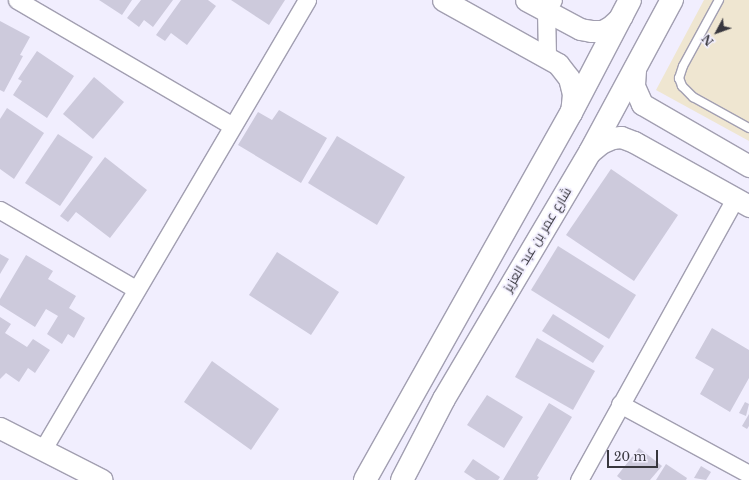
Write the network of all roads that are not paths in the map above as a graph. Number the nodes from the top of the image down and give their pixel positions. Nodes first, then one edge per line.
1 (17, 0) edge
2 (307, 0) edge
3 (443, 0) edge
4 (526, 0) edge
5 (672, 0) edge
6 (719, 0) edge
7 (549, 5) edge
8 (626, 8) edge
9 (547, 56) junction
10 (635, 70) junction
11 (571, 113) junction
12 (231, 126) junction
13 (749, 128) edge
14 (590, 152) junction
15 (749, 166) edge
16 (744, 197) edge
17 (0, 210) edge
18 (136, 288) junction
19 (620, 404) junction
20 (0, 428) edge
21 (43, 449) junction
22 (749, 474) edge
23 (408, 478) edge
24 (102, 480) edge
25 (365, 480) edge
26 (579, 480) edge

1 - 12 street
2 - 12 street
3 - 9 street
4 - 7 street
5 - 10 main road, شارع عمر بن عبد العزيز
6 - 13 lane
7 - 8 street
7 - 9 street
8 - 11 main road
9 - 11 street
10 - 14 main road, شارع عمر بن عبد العزيز
10 - 15 street
11 - 25 main road
12 - 18 street
14 - 16 street
14 - 23 main road, شارع عمر بن عبد العزيز
16 - 19 street
17 - 18 street
18 - 21 street
19 - 22 street
19 - 26 street
20 - 21 street
21 - 24 street

